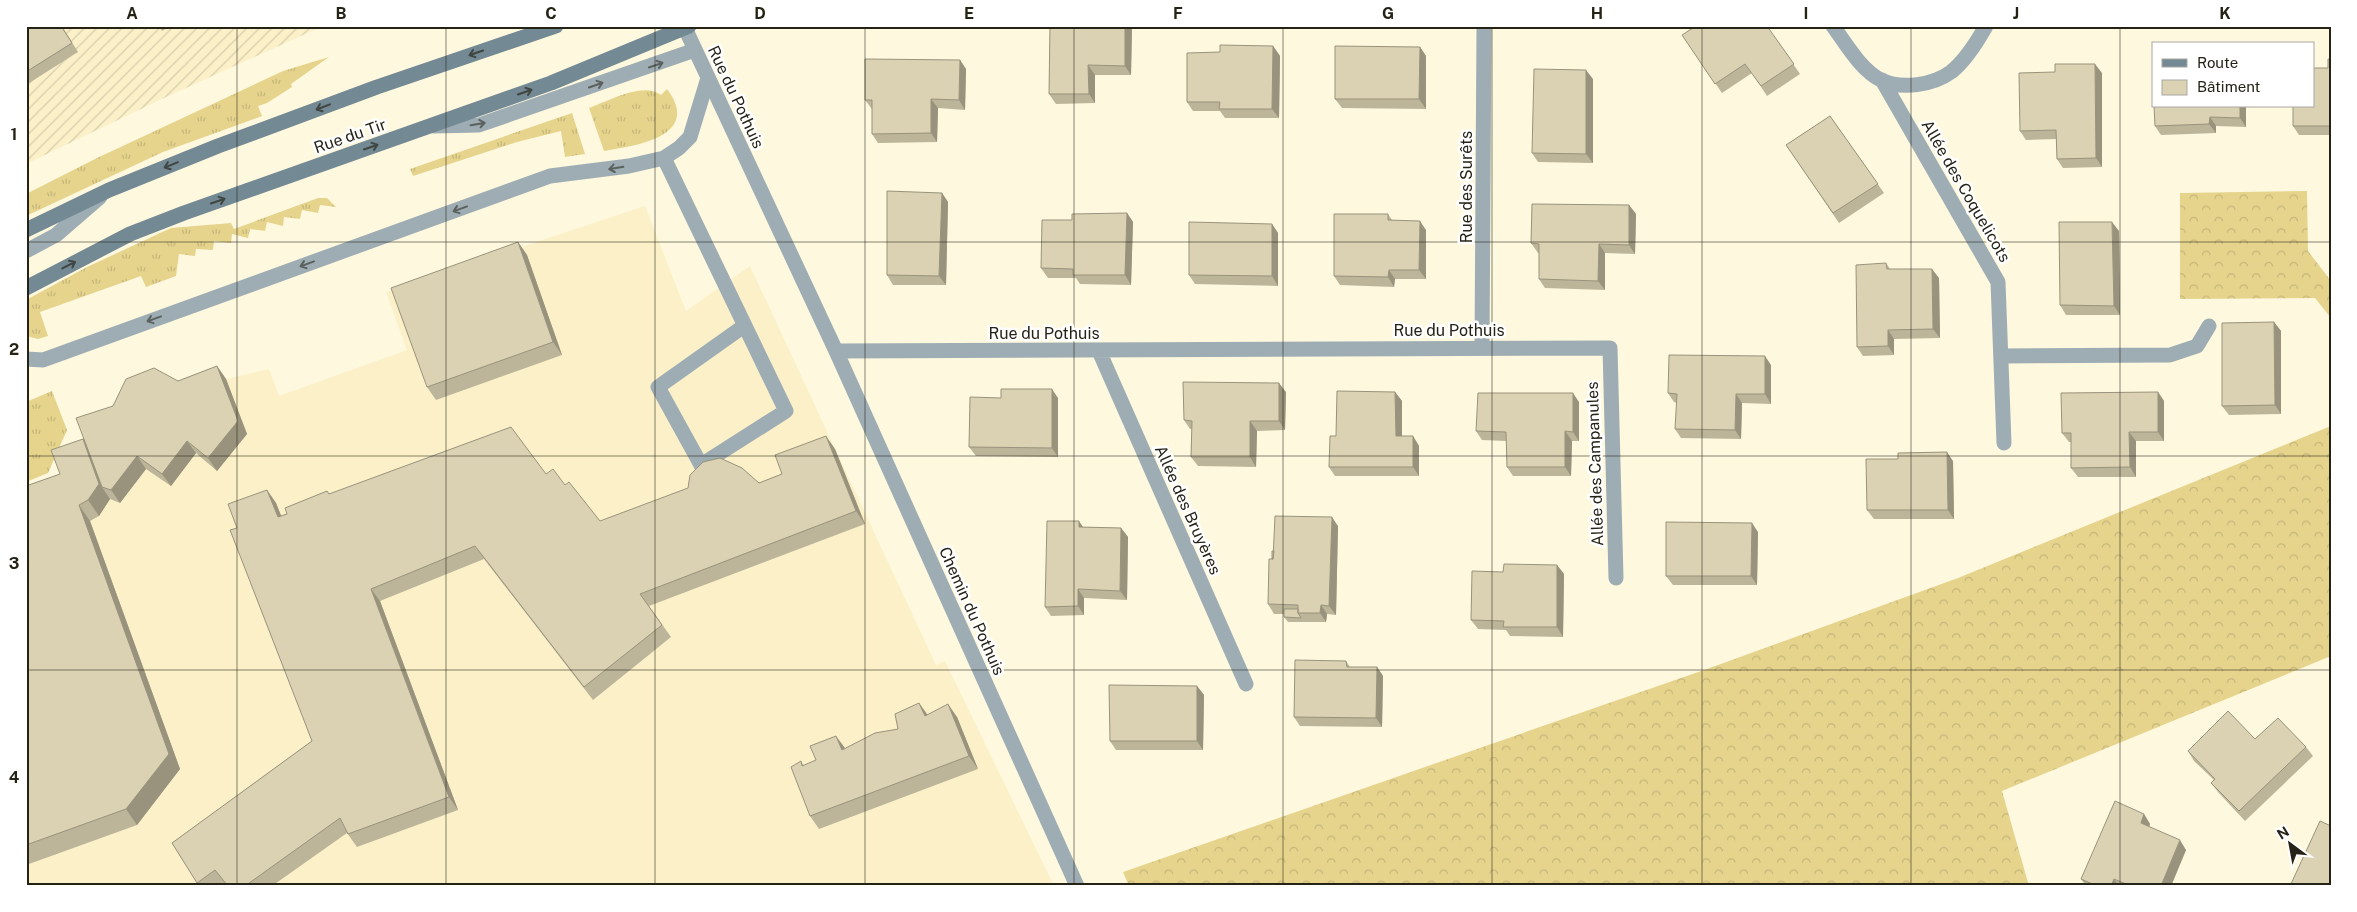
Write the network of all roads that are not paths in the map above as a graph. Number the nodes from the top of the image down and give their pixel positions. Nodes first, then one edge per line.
1 (556, 26) edge
2 (1484, 26) edge
3 (1833, 26) edge
4 (1986, 26) edge
5 (686, 27) edge
6 (695, 50) junction
7 (708, 78) junction
8 (1882, 80) junction
9 (430, 126) junction
10 (664, 158) junction
11 (109, 190) junction
12 (26, 230) edge
13 (26, 251) edge
14 (26, 288) edge
15 (744, 326) junction
16 (2209, 326) dead end
17 (1482, 347) junction
18 (1610, 348) joint
19 (836, 350) junction
20 (1099, 351) junction
21 (2001, 356) junction
22 (26, 360) edge
23 (2004, 443) dead end
24 (1616, 578) dead end
25 (1246, 684) dead end
26 (1077, 886) edge

1 -> 11 main road
2 - 17 street, Rue des Surêts
3 - 8 street
4 - 8 street
5 - 6 street, Rue du Pothuis
9 -> 5 main road, Rue du Tir
6 - 7 street, Rue du Pothuis
9 -> 6 street
7 - 10 street
7 - 19 street, Rue du Pothuis
8 - 21 street, Allée des Coquelicots
14 -> 9 main road, Rue du Tir
10 - 15 street
10 -> 22 street
11 - 12 main road
11 - 13 street
15 - 15 street
16 - 21 street
17 - 18 street, Rue du Pothuis
17 - 20 street, Rue du Pothuis
18 - 24 street, Allée des Campanules
19 - 20 street, Rue du Pothuis
19 - 26 street, Chemin du Pothuis
20 - 25 street, Allée des Bruyères
21 - 23 street, Allée des Coquelicots

